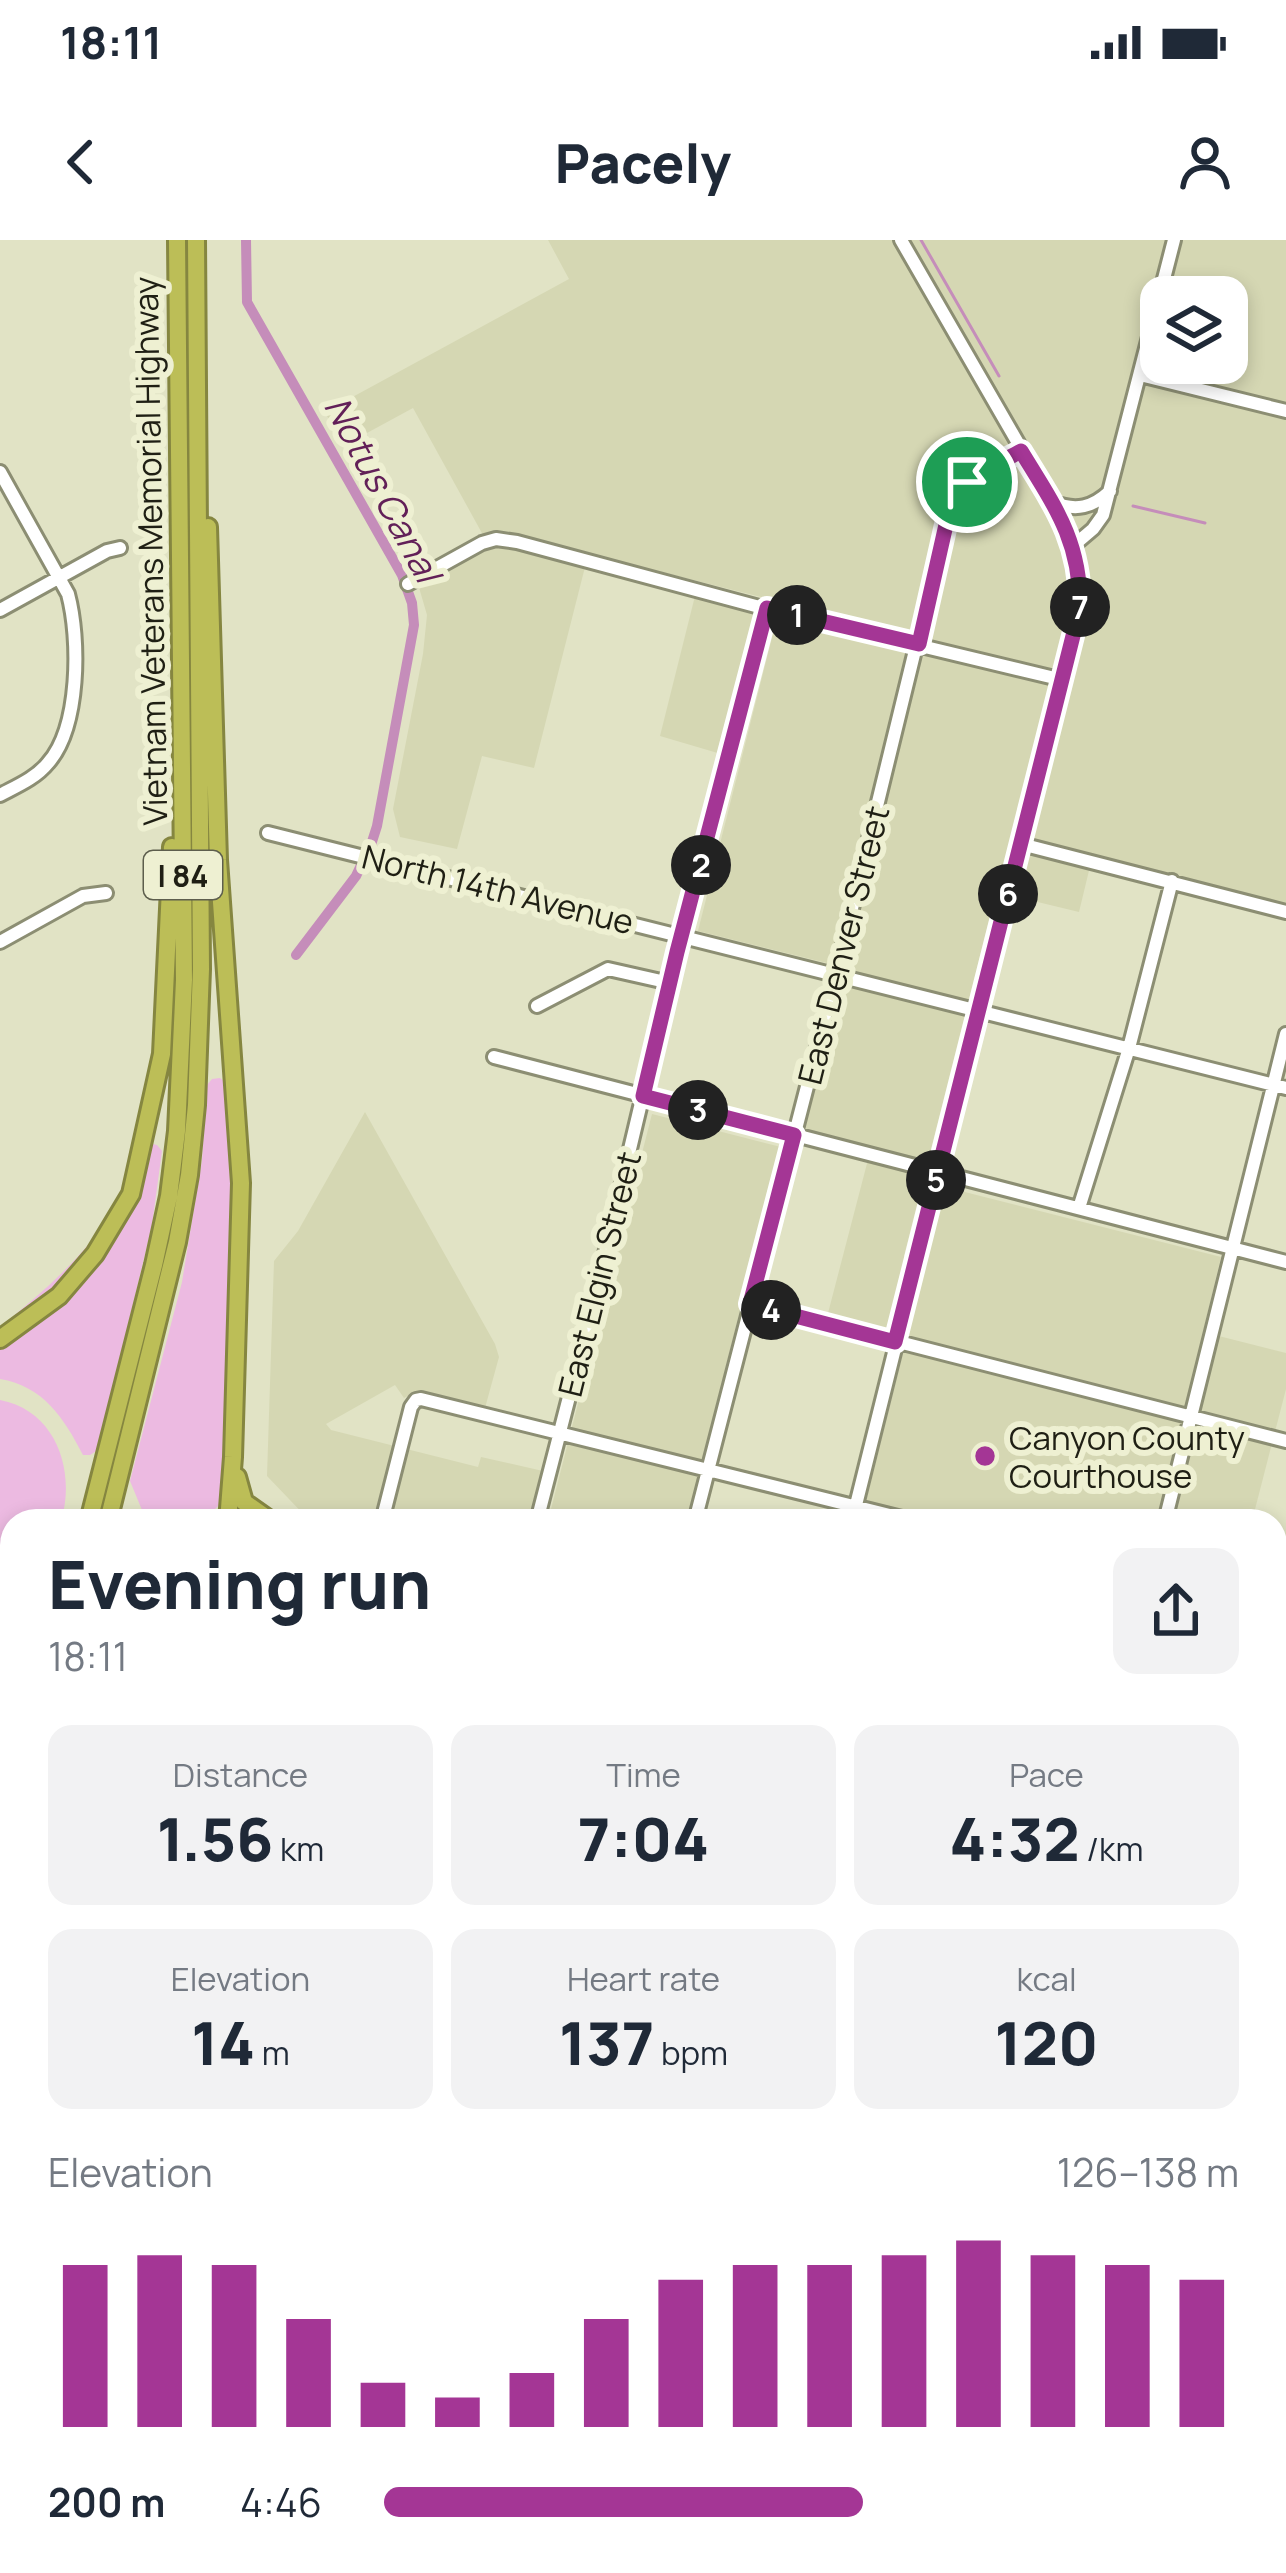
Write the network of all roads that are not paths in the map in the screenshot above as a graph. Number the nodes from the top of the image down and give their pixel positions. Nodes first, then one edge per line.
1 (177, 240) edge
2 (196, 240) edge
3 (901, 240) edge
4 (1174, 240) edge
5 (1165, 276) edge
6 (197, 341) junction
7 (1140, 375) edge
8 (1176, 384) edge
9 (1286, 411) edge
10 (1021, 451) junction
11 (0, 472) edge
12 (1110, 491) junction
13 (1052, 502) junction
14 (1073, 546) junction
15 (120, 548) dead end
16 (59, 577) junction
17 (408, 584) dead end
18 (767, 608) junction
19 (0, 610) edge
20 (919, 644) junction
21 (1063, 680) junction
22 (180, 780) junction
23 (0, 795) edge
24 (268, 833) dead end
25 (1021, 844) junction
26 (1172, 881) junction
27 (106, 893) dead end
28 (1286, 912) edge
29 (682, 937) junction
30 (0, 942) edge
31 (836, 974) junction
32 (670, 983) junction
33 (537, 1006) dead end
34 (978, 1011) junction
35 (1286, 1034) edge
36 (1129, 1048) junction
37 (494, 1057) dead end
38 (1280, 1086) edge
39 (643, 1096) junction
40 (794, 1135) junction
41 (938, 1172) junction
42 (1079, 1208) junction
43 (1233, 1248) junction
44 (1286, 1262) edge
45 (750, 1304) junction
46 (0, 1339) edge
47 (895, 1342) junction
48 (1192, 1417) junction
49 (559, 1433) junction
50 (1286, 1441) edge
51 (233, 1457) junction
52 (707, 1472) junction
53 (92, 1509) edge
54 (111, 1509) edge
55 (229, 1509) edge
56 (252, 1509) edge
57 (385, 1509) edge
58 (540, 1509) edge
59 (698, 1509) edge
60 (836, 1509) edge
61 (855, 1509) edge
62 (1168, 1509) edge

1 - 22 highway, Vietnam Veterans Memorial Highway / I 84
2 - 6 highway, Vietnam Veterans Memorial Highway / I 84
3 - 10 street
4 - 5 street
6 - 51 highway
6 - 54 highway, Vietnam Veterans Memorial Highway / I 84
7 - 12 street
8 - 9 street
10 - 13 street
10 - 20 street, East Denver Street
11 - 16 street
12 - 13 street
12 - 14 street
13 - 14 street
14 - 21 street
15 - 16 street
16 - 19 street
16 - 23 street
17 - 18 street
18 - 20 street
18 - 29 street, East Elgin Street
20 - 21 street
20 - 31 street, East Denver Street
21 - 25 street
22 - 46 highway
22 - 53 highway, Vietnam Veterans Memorial Highway / I 84
24 - 29 street, North 14th Avenue
25 - 26 street
25 - 34 street
26 - 28 street
26 - 36 street
27 - 30 street
29 - 31 street, North 14th Avenue
29 - 32 street, East Elgin Street
31 - 34 street, North 14th Avenue
31 - 40 street, East Denver Street
32 - 33 street
32 - 39 street, East Elgin Street
34 - 36 street, North 14th Avenue
34 - 41 street
35 - 38 street
36 - 38 street, North 14th Avenue
36 - 42 street
37 - 39 street
38 - 43 street
39 - 40 street
39 - 49 street, East Elgin Street
40 - 41 street
40 - 45 street, East Denver Street
41 - 42 street
41 - 47 street
42 - 43 street
43 - 44 street
43 - 48 street
45 - 47 street
45 - 52 street, East Denver Street
47 - 48 street
47 - 61 street
48 - 50 street
48 - 62 street
49 - 52 street
49 - 57 street
49 - 58 street, East Elgin Street
51 - 55 highway
51 - 56 highway
52 - 59 street, East Denver Street
52 - 60 street

